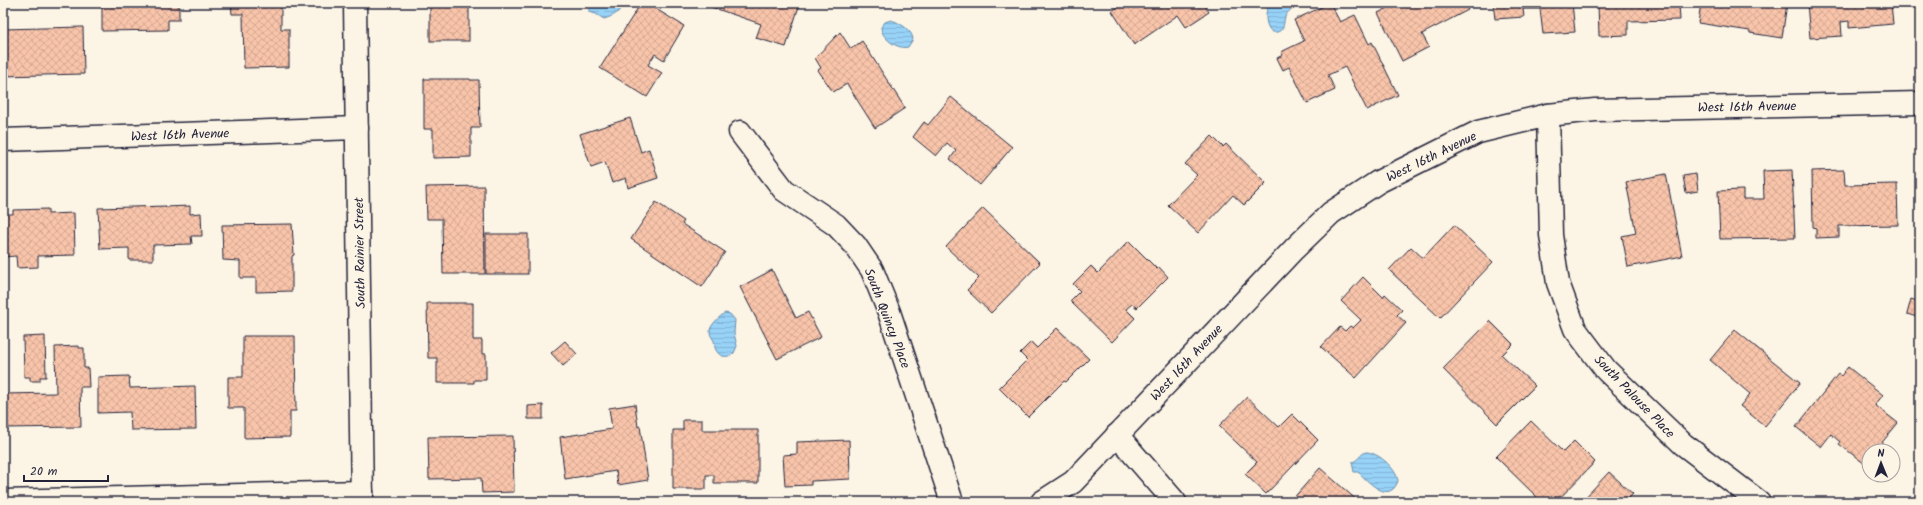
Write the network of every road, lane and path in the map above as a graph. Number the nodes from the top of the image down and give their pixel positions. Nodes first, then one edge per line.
1 (355, 3) edge
2 (1920, 103) edge
3 (1548, 115) junction
4 (357, 128) junction
5 (740, 132) dead end
6 (3, 140) edge
7 (1117, 435) junction
8 (362, 497) edge
9 (3, 501) edge
10 (952, 502) edge
11 (1042, 502) edge
12 (1175, 502) edge
13 (1759, 502) edge

1 - 4 street, South Rainier Street
2 - 3 street, West 16th Avenue
3 - 7 street, West 16th Avenue
3 - 13 street, South Palouse Place
4 - 6 street, West 16th Avenue
4 - 8 street, South Rainier Street
5 - 10 street, South Quincy Place
7 - 11 street, West 16th Avenue
7 - 12 street
8 - 9 street

